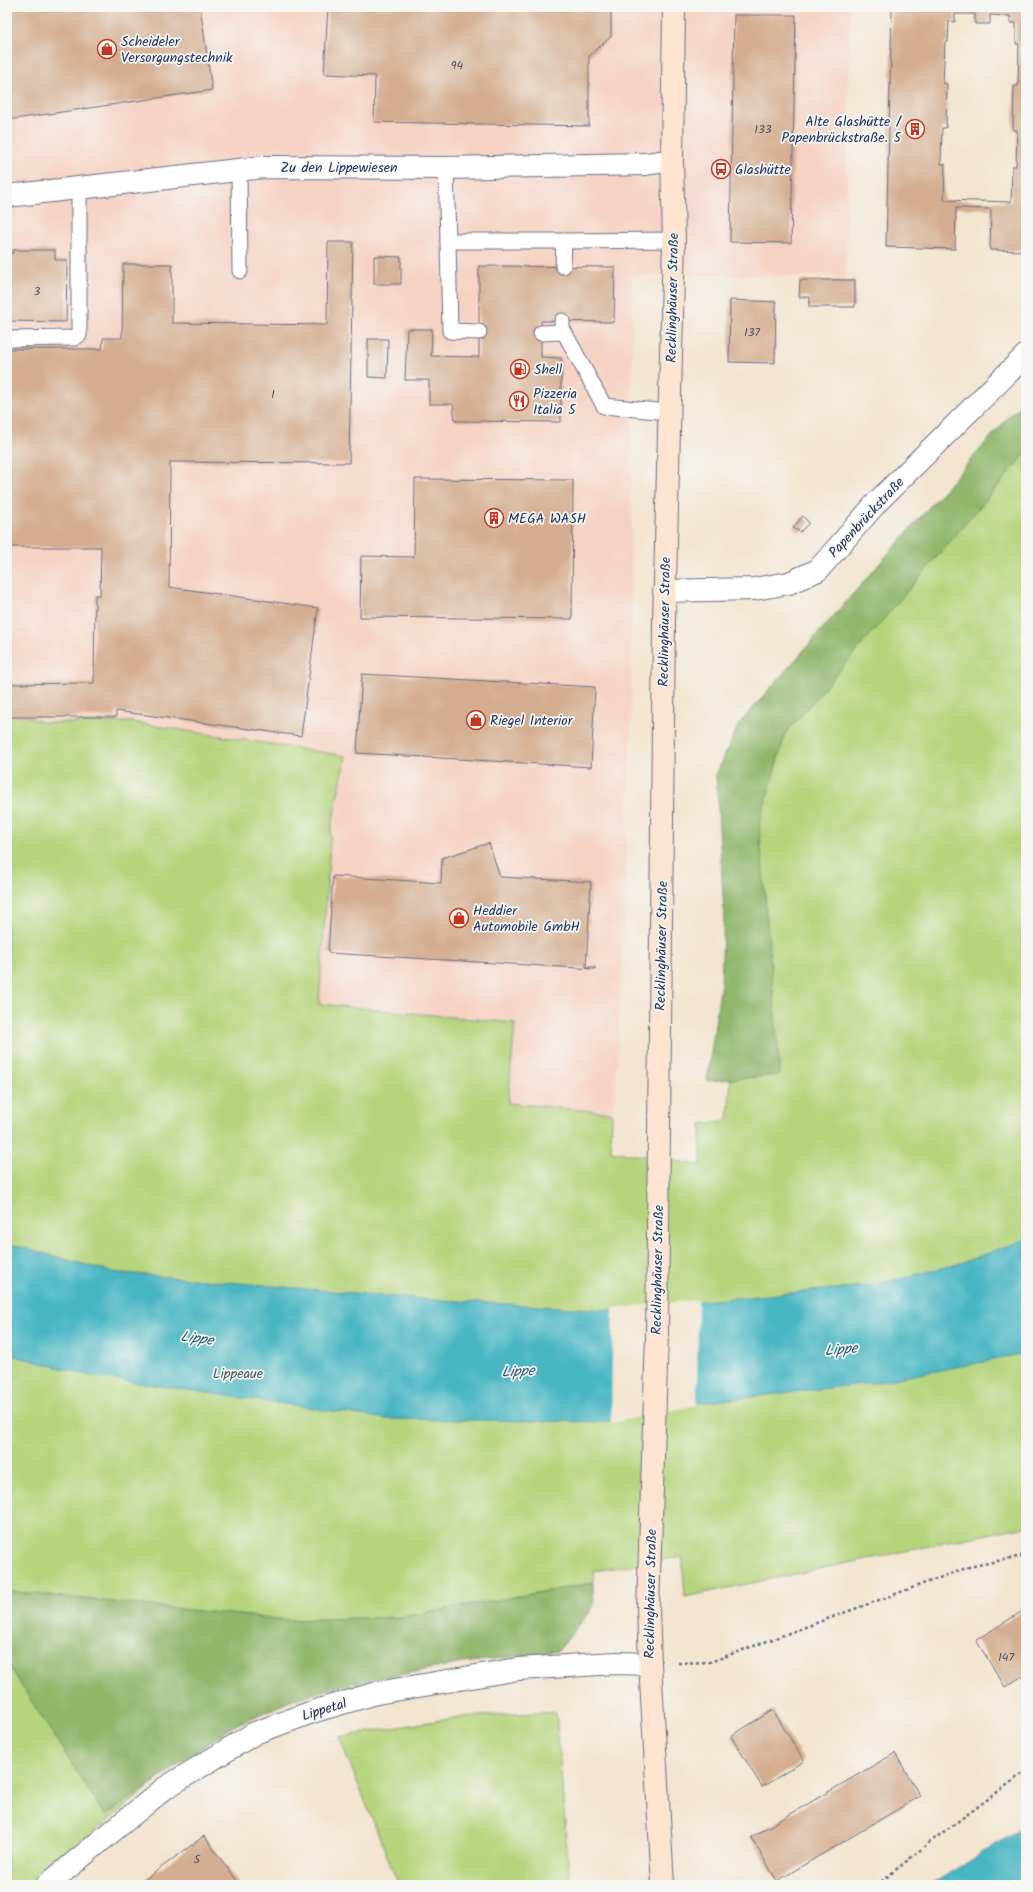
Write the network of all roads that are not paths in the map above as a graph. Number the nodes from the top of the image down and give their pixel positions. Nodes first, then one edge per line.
1 (674, 7) edge
2 (672, 160) junction
3 (446, 168) junction
4 (239, 169) junction
5 (79, 187) junction
6 (7, 196) edge
7 (674, 240) junction
8 (448, 241) junction
9 (564, 241) junction
10 (563, 266) dead end
11 (240, 271) dead end
12 (479, 332) dead end
13 (541, 333) dead end
14 (7, 339) edge
15 (1026, 355) edge
16 (668, 412) junction
17 (664, 591) junction
18 (650, 1664) junction
19 (47, 1885) edge
20 (663, 1885) edge

1 - 2 main road, Recklinghäuser Straße
2 - 3 street, Zu den Lippewiesen
2 - 7 main road, Recklinghäuser Straße
3 - 4 street, Zu den Lippewiesen
3 - 8 lane
4 - 5 street, Zu den Lippewiesen
4 - 11 lane
5 - 6 street, Zu den Lippewiesen
5 - 14 lane
7 - 9 lane
7 - 16 main road, Recklinghäuser Straße
8 - 9 lane
8 - 12 lane
9 - 10 lane
13 - 16 lane
15 - 17 street, Papenbrückstraße
16 - 17 main road, Recklinghäuser Straße
17 - 18 main road, Recklinghäuser Straße
18 - 19 street, Lippetal
18 - 20 main road, Recklinghäuser Straße

